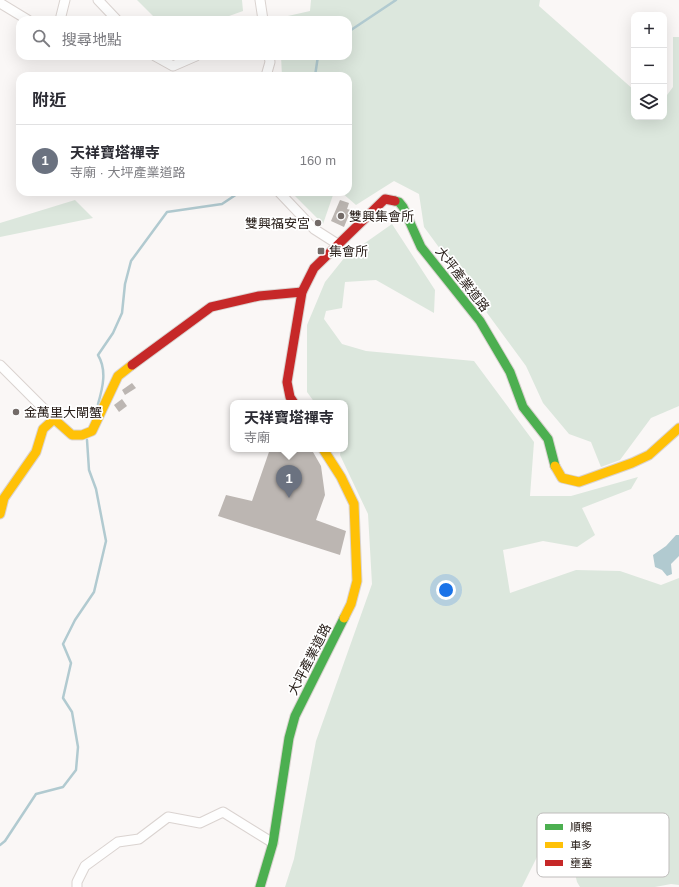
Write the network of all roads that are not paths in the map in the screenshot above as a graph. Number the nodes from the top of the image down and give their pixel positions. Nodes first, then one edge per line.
1 (65, 0) edge
2 (98, 0) edge
3 (260, 0) edge
4 (0, 3) edge
5 (21, 16) edge
6 (61, 16) edge
7 (112, 16) edge
8 (262, 16) edge
9 (162, 60) edge
10 (187, 60) edge
11 (270, 60) edge
12 (267, 72) edge
13 (283, 196) edge
14 (339, 245) junction
15 (302, 292) junction
16 (0, 364) edge
17 (292, 400) edge
18 (54, 419) junction
19 (679, 428) edge
20 (325, 452) edge
21 (0, 514) edge
22 (273, 843) junction
23 (77, 887) edge
24 (260, 887) edge

1 - 6 street
2 - 7 street
3 - 8 street
4 - 5 street
9 - 10 street
11 - 12 street
13 - 14 street
14 - 15 street, 大坪產業道路
14 - 19 street, 大坪產業道路
15 - 17 street, 大坪產業道路
15 - 18 street
16 - 18 street
18 - 21 street
20 - 22 street, 大坪產業道路
22 - 23 street
22 - 24 street, 大坪產業道路

